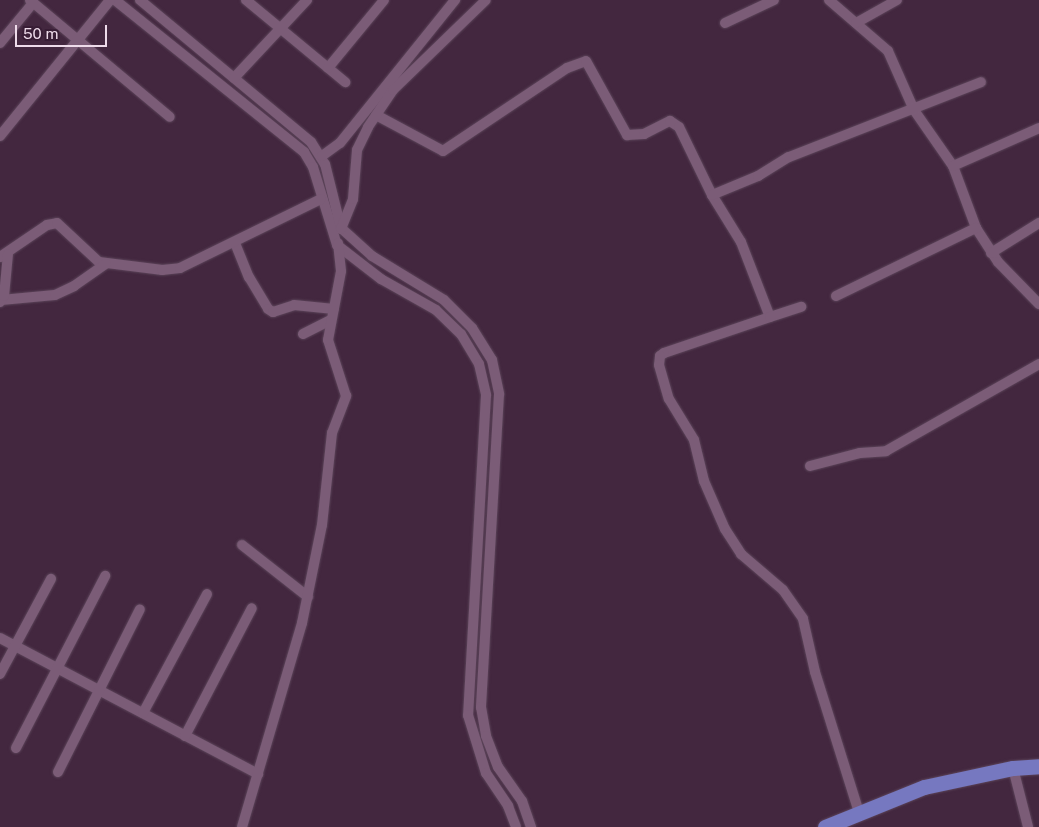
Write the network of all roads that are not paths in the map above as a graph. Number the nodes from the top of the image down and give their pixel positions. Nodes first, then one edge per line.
1 (110, 0) edge
2 (115, 0) edge
3 (140, 0) edge
4 (246, 0) edge
5 (307, 0) edge
6 (384, 0) edge
7 (455, 0) edge
8 (774, 0) edge
9 (829, 0) edge
10 (897, 0) edge
11 (32, 1) edge
12 (481, 2) edge
13 (725, 23) dead end
14 (856, 23) junction
15 (282, 30) junction
16 (79, 41) junction
17 (0, 43) edge
18 (328, 68) junction
19 (234, 78) junction
20 (345, 82) dead end
21 (981, 82) dead end
22 (914, 110) junction
23 (376, 115) junction
24 (170, 116) dead end
25 (1039, 128) edge
26 (0, 136) edge
27 (322, 156) junction
28 (953, 166) junction
29 (712, 195) junction
30 (322, 199) junction
31 (1039, 223) edge
32 (341, 228) junction
33 (976, 228) junction
34 (235, 243) junction
35 (338, 246) junction
36 (991, 253) junction
37 (4, 256) edge
38 (106, 264) junction
39 (836, 296) dead end
40 (1, 301) edge
41 (1039, 304) edge
42 (801, 307) dead end
43 (334, 309) junction
44 (770, 317) junction
45 (331, 320) junction
46 (303, 334) dead end
47 (1039, 364) edge
48 (810, 466) dead end
49 (242, 545) dead end
50 (105, 576) dead end
51 (51, 579) dead end
52 (207, 594) dead end
53 (308, 597) junction
54 (252, 608) dead end
55 (140, 609) dead end
56 (0, 638) edge
57 (16, 646) junction
58 (58, 668) junction
59 (0, 674) edge
60 (100, 691) junction
61 (143, 713) junction
62 (185, 736) junction
63 (16, 748) dead end
64 (1039, 766) edge
65 (1013, 768) junction
66 (58, 772) dead end
67 (258, 774) junction
68 (859, 812) junction
69 (242, 827) edge
70 (516, 827) edge
71 (531, 827) edge
72 (825, 827) edge
73 (1028, 827) edge

1 - 16 street
2 - 30 street
3 - 19 street
4 - 15 street
5 - 15 street
6 - 18 street
7 - 27 street
8 - 13 street
9 - 14 street
10 - 14 street
11 - 16 street
11 - 17 street
12 - 23 street
14 - 22 street
15 - 18 street
15 - 19 street
16 - 24 street
16 - 26 street
18 - 20 street
19 - 27 street
21 - 22 street
22 - 28 street
22 - 29 street
23 - 29 street
23 - 32 street
25 - 28 street
27 - 32 street
28 - 33 street
29 - 44 street
30 - 34 street
30 - 35 street
31 - 36 street
32 - 35 street
32 - 71 street
33 - 36 street
33 - 39 street
34 - 38 street
34 - 43 street
35 - 43 street
35 - 70 street
36 - 41 street
37 - 38 street
37 - 40 street
38 - 40 street
42 - 44 street
43 - 45 street
44 - 68 street
45 - 46 street
45 - 53 street
47 - 48 street
49 - 53 street
50 - 58 street
51 - 57 street
52 - 61 street
53 - 67 street
54 - 62 street
55 - 60 street
56 - 57 street
57 - 58 street
57 - 59 street
58 - 60 street
58 - 63 street
60 - 61 street
60 - 66 street
61 - 62 street
62 - 67 street
64 - 65 main road
65 - 68 main road
65 - 73 street
67 - 69 street
68 - 72 main road

